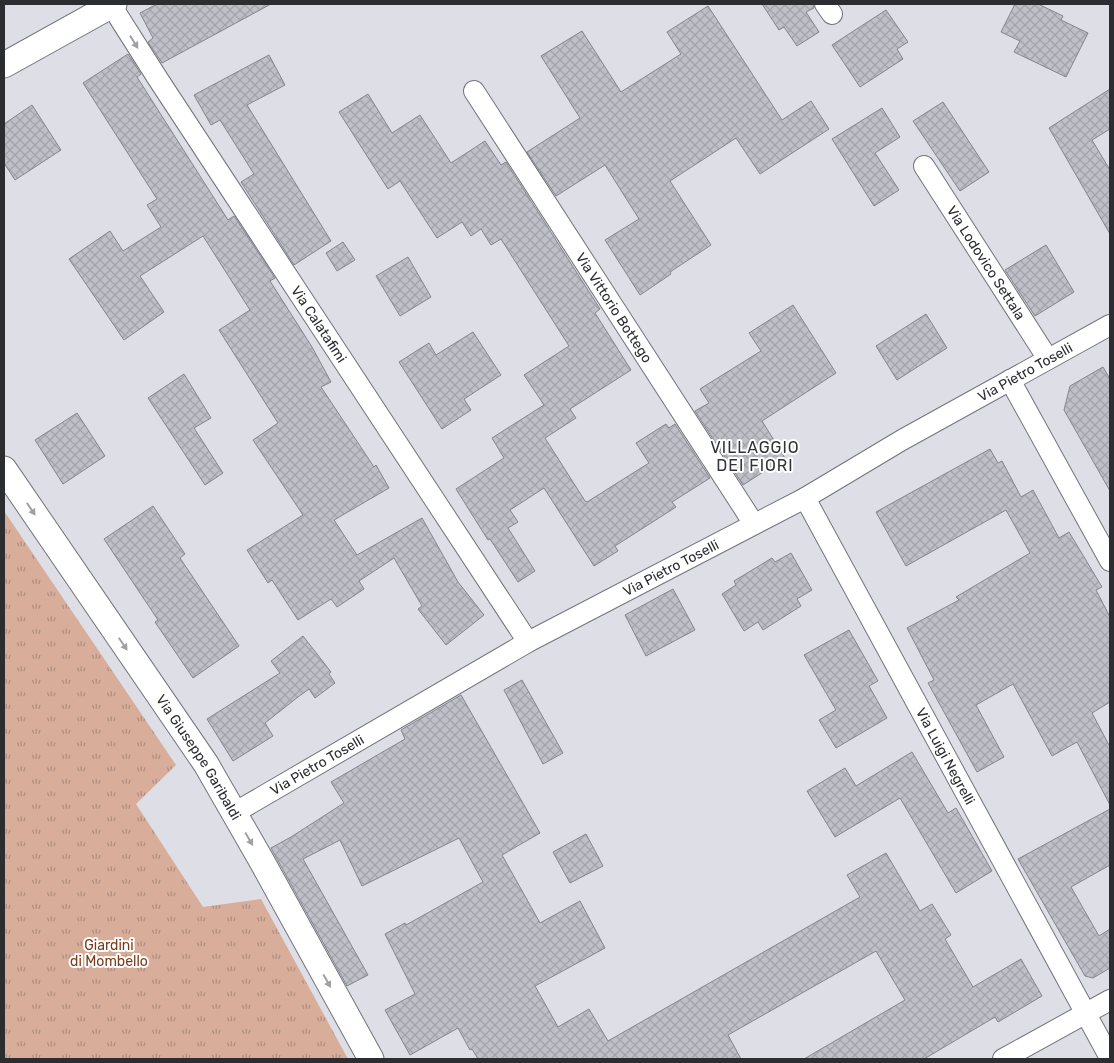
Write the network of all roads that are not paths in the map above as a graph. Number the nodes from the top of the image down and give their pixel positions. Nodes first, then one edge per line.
1 (113, 5) edge
2 (4, 64) edge
3 (474, 91) dead end
4 (924, 166) dead end
5 (1110, 325) edge
6 (1048, 359) junction
7 (1010, 380) junction
8 (4, 469) edge
9 (805, 498) junction
10 (754, 524) junction
11 (1110, 561) edge
12 (528, 642) junction
13 (234, 813) junction
14 (1110, 1000) edge
15 (1086, 1014) junction
16 (1110, 1058) edge
17 (371, 1059) edge
18 (1003, 1059) edge

1 - 2 street
1 -> 12 street, Via Calatafimi
3 - 10 street, Via Vittorio Bottego
4 - 6 street, Via Lodovico Settala
5 - 6 street, Via Pietro Toselli
6 - 7 street, Via Pietro Toselli
7 - 9 street, Via Pietro Toselli
7 - 11 street
8 -> 13 street, Via Giuseppe Garibaldi
9 - 10 street, Via Pietro Toselli
9 - 15 street, Via Luigi Negrelli
10 - 12 street, Via Pietro Toselli
12 - 13 street, Via Pietro Toselli
13 -> 17 street, Via Giuseppe Garibaldi
14 - 15 street
15 - 16 street, Via Luigi Negrelli
15 - 18 street

